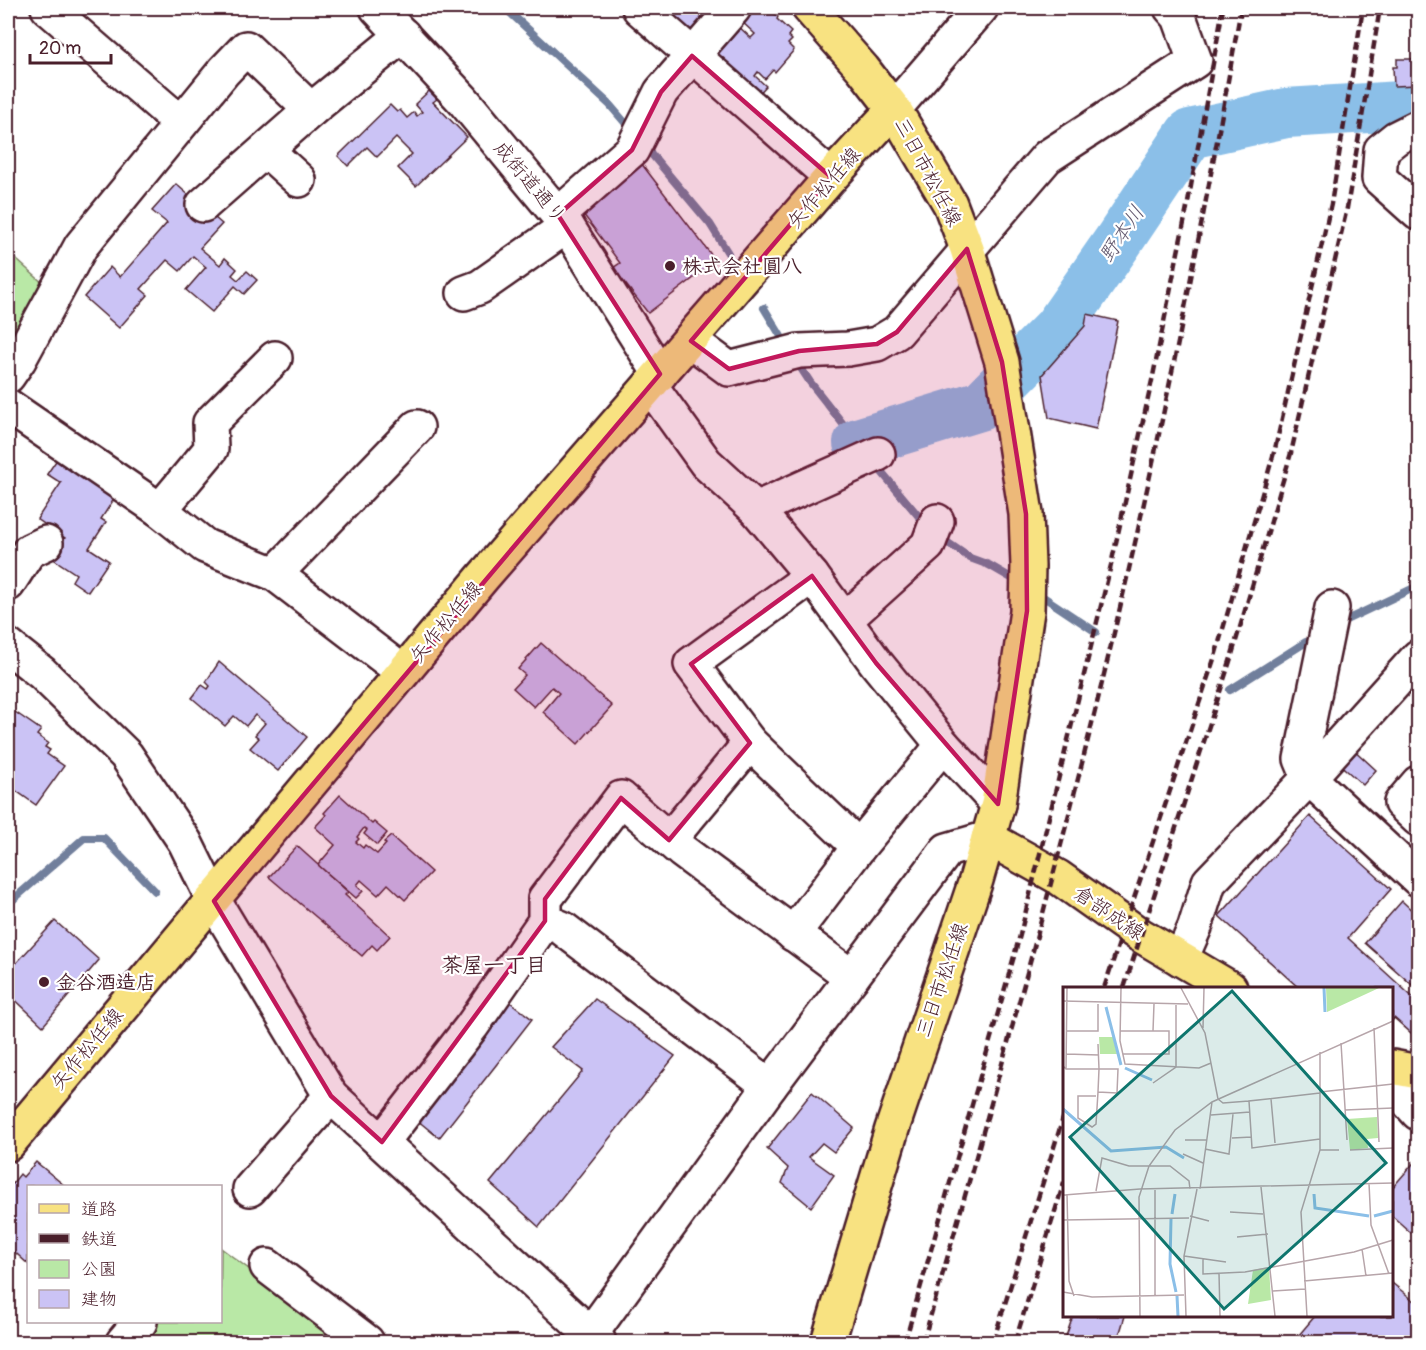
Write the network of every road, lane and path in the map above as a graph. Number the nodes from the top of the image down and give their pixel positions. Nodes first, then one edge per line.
1 (48, 8) edge
2 (377, 8) edge
3 (639, 8) edge
4 (734, 8) edge
5 (808, 8) edge
6 (981, 8) edge
7 (1171, 8) edge
8 (403, 35) junction
9 (692, 56) junction
10 (894, 109) junction
11 (311, 110) junction
12 (181, 123) junction
13 (1419, 128) edge
14 (266, 150) junction
15 (831, 177) junction
16 (299, 180) dead end
17 (203, 205) dead end
18 (1419, 213) edge
19 (563, 220) junction
20 (967, 249) junction
21 (464, 293) dead end
22 (691, 341) junction
23 (275, 358) dead end
24 (8, 376) edge
25 (655, 380) junction
26 (8, 406) edge
27 (417, 427) dead end
28 (870, 458) dead end
29 (756, 509) junction
30 (160, 510) junction
31 (933, 533) dead end
32 (46, 543) dead end
33 (274, 574) junction
34 (812, 576) junction
35 (8, 584) edge
36 (1332, 608) dead end
37 (845, 620) junction
38 (8, 646) edge
39 (1419, 657) edge
40 (403, 672) junction
41 (750, 743) junction
42 (943, 745) junction
43 (1309, 778) junction
44 (1419, 783) edge
45 (998, 804) junction
46 (1419, 819) edge
47 (988, 838) junction
48 (669, 840) junction
49 (859, 847) junction
50 (1419, 879) edge
51 (214, 901) junction
52 (545, 921) junction
53 (793, 934) junction
54 (1181, 959) junction
55 (852, 977) junction
56 (1228, 987) edge
57 (1393, 1067) edge
58 (1419, 1072) edge
59 (1393, 1085) edge
60 (770, 1086) junction
61 (331, 1096) junction
62 (1419, 1113) edge
63 (382, 1142) junction
64 (8, 1144) edge
65 (250, 1189) dead end
66 (267, 1266) dead end
67 (139, 1323) edge
68 (596, 1340) edge
69 (123, 1342) edge
70 (367, 1342) edge
71 (828, 1342) edge

1 - 12 street
2 - 8 street, 成街道通り
3 - 9 street
4 - 9 street
5 - 10 main road, 三日市松任線
6 - 10 street
7 - 20 street
8 - 11 street
8 - 19 street, 成街道通り
9 - 15 street
9 - 19 street
10 - 15 main road, 矢作松任線
10 - 20 main road, 三日市松任線
11 - 12 street
11 - 14 street
12 - 24 street
13 - 18 street
14 - 16 street
14 - 17 street
15 - 22 main road, 矢作松任線
19 - 21 street
19 - 25 street, 成街道通り
20 - 22 street
20 - 45 main road, 三日市松任線
22 - 25 main road, 矢作松任線
23 - 30 street
25 - 29 street, 成街道通り
25 - 40 main road, 矢作松任線
26 - 30 street
27 - 33 street
28 - 29 street
29 - 34 street, 成街道通り
30 - 33 street
31 - 37 street
32 - 35 street
33 - 40 street
34 - 37 street, 成街道通り
34 - 41 street
36 - 43 street
37 - 42 street, 成街道通り
38 - 51 street
39 - 43 street
40 - 51 main road, 矢作松任線
41 - 48 street
41 - 49 street
42 - 45 street, 成街道通り
42 - 49 street
43 - 50 street
43 - 54 street
44 - 46 street
45 - 47 main road, 三日市松任線
47 - 54 main road, 倉部成線
47 - 55 street
47 - 71 main road, 三日市松任線
48 - 52 street
48 - 53 street
49 - 53 street
51 - 61 street
51 - 64 main road, 矢作松任線
52 - 60 street
52 - 63 street
53 - 55 street
54 - 56 main road, 倉部成線
55 - 60 street
57 - 58 main road
59 - 62 street
60 - 68 street
61 - 63 street
61 - 65 street
63 - 68 street
66 - 70 street
67 - 69 street

